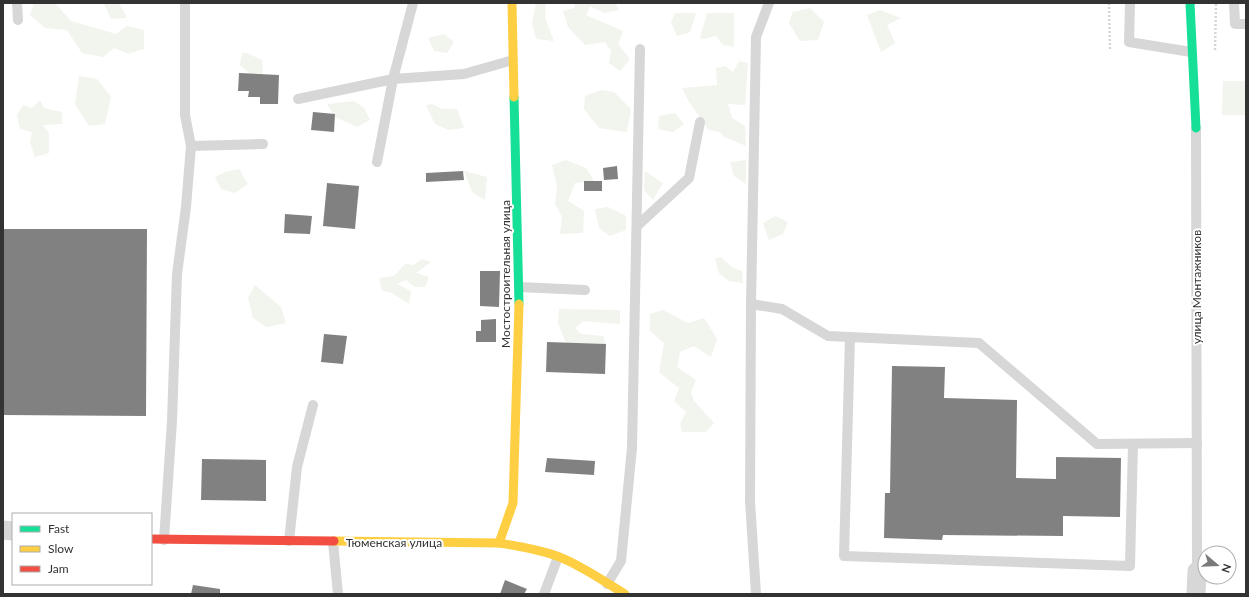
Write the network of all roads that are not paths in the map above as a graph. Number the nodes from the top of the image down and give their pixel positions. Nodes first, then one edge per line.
1 (16, 3) edge
2 (185, 3) edge
3 (413, 3) edge
4 (512, 3) edge
5 (768, 3) edge
6 (1130, 3) edge
7 (1190, 3) edge
8 (1234, 3) edge
9 (18, 20) dead end
10 (1246, 24) edge
11 (640, 49) dead end
12 (1191, 52) junction
13 (513, 60) junction
14 (393, 79) junction
15 (298, 99) dead end
16 (700, 122) dead end
17 (1196, 128) joint
18 (263, 144) dead end
19 (191, 146) junction
20 (377, 162) dead end
21 (637, 226) junction
22 (520, 287) junction
23 (585, 290) dead end
24 (751, 304) junction
25 (850, 337) junction
26 (313, 405) dead end
27 (1133, 444) junction
28 (1197, 444) junction
29 (152, 539) edge
30 (164, 540) junction
31 (289, 541) junction
32 (333, 542) junction
33 (499, 543) junction
34 (1197, 545) edge
35 (558, 557) junction
36 (1197, 571) edge
37 (607, 584) junction
38 (338, 594) edge
39 (544, 594) edge
40 (625, 594) edge
41 (756, 594) edge
42 (1196, 594) edge

1 - 9 lane
2 - 19 lane
3 - 14 lane
4 - 13 street, Мостостроительная улица
5 - 24 lane
6 - 12 lane
7 - 12 street, улица Монтажников
8 - 10 lane
11 - 21 lane
12 - 17 street, улица Монтажников
13 - 14 lane
13 - 22 street, Мостостроительная улица
14 - 15 lane
14 - 20 lane
16 - 21 lane
17 - 28 lane, улица Монтажников
18 - 19 lane
19 - 30 lane
21 - 37 lane
22 - 23 lane
22 - 33 street, Мостостроительная улица
24 - 25 lane
24 - 41 lane
25 - 27 lane
25 - 27 lane
26 - 31 lane
27 - 28 lane
28 - 34 lane, улица Монтажников
29 - 30 street, Тюменская улица
30 - 31 street, Тюменская улица
31 - 32 street, Тюменская улица
32 - 33 street, Тюменская улица
32 - 38 lane
33 - 35 street, Тюменская улица
35 - 37 street, Тюменская улица
35 - 39 lane
36 - 42 street
37 - 40 street, Тюменская улица

